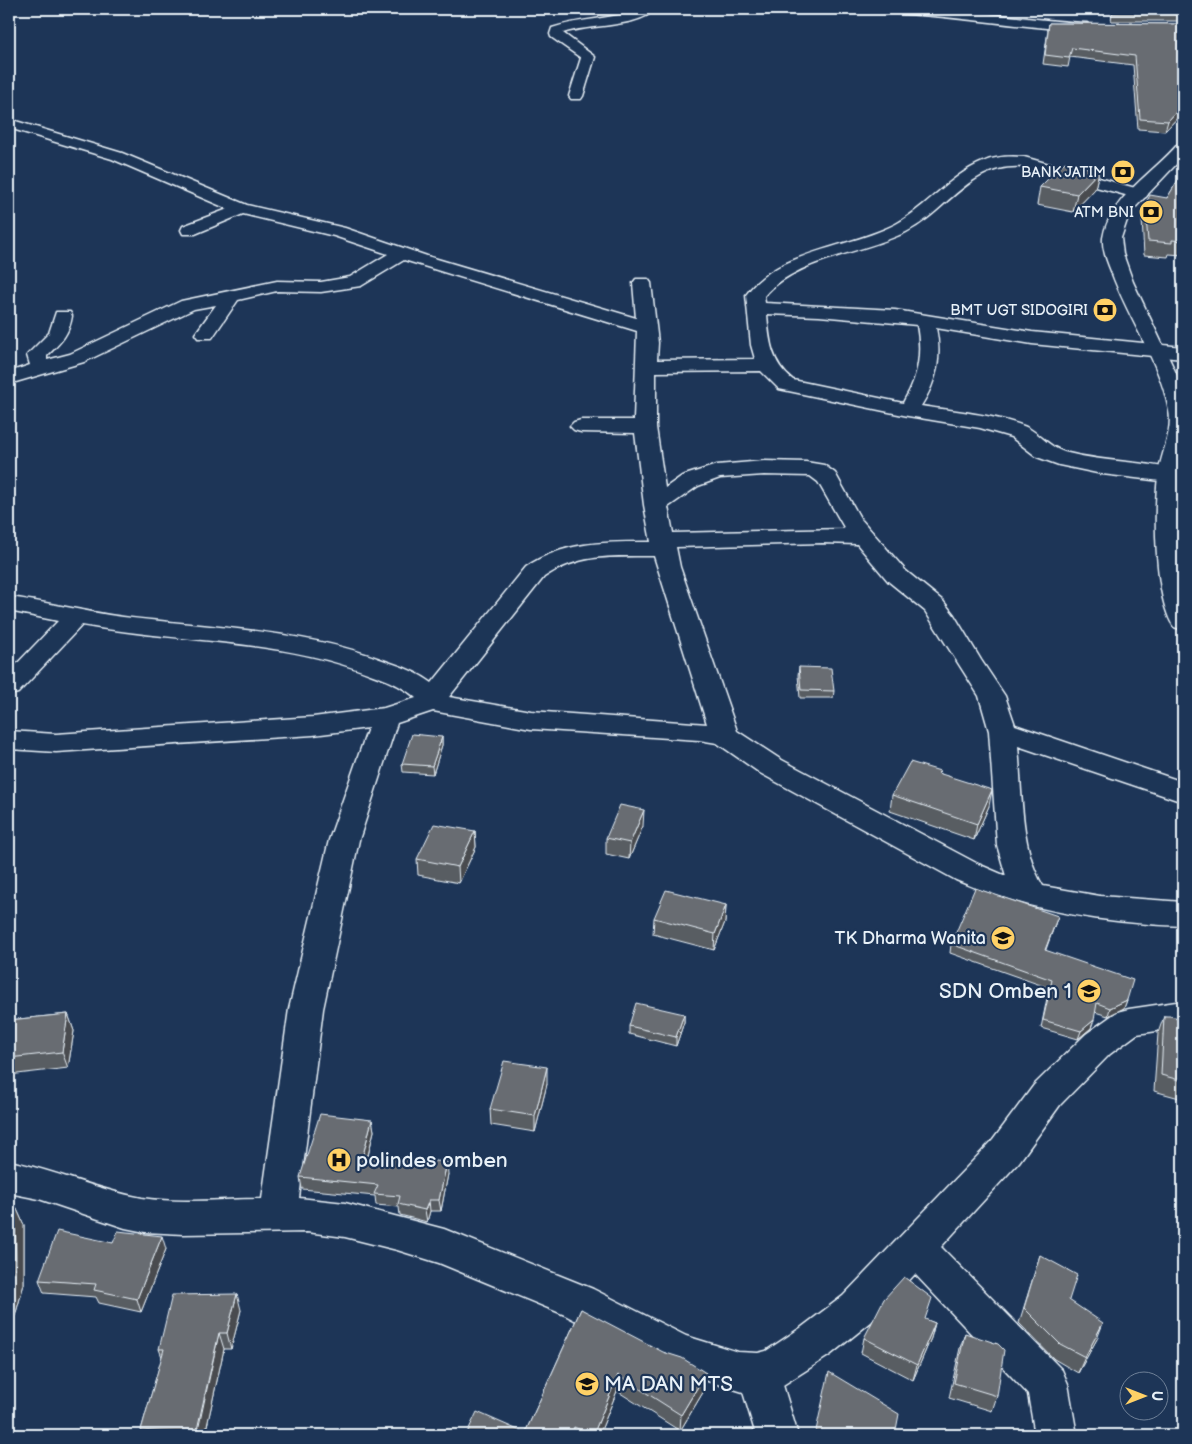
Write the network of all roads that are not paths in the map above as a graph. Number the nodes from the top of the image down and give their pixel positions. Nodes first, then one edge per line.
1 (649, 9) edge
2 (880, 9) edge
3 (1099, 27) edge
4 (576, 96) dead end
5 (9, 122) edge
6 (1183, 147) edge
7 (1140, 194) junction
8 (242, 209) junction
9 (189, 230) dead end
10 (401, 254) junction
11 (642, 283) dead end
12 (231, 296) junction
13 (756, 308) junction
14 (63, 316) dead end
15 (925, 320) junction
16 (646, 327) junction
17 (205, 334) dead end
18 (1157, 350) junction
19 (1183, 353) edge
20 (766, 365) junction
21 (646, 366) junction
22 (42, 368) junction
23 (9, 378) edge
24 (908, 410) junction
25 (581, 426) dead end
26 (645, 427) junction
27 (1169, 475) junction
28 (655, 505) junction
29 (864, 537) junction
30 (663, 545) junction
31 (9, 604) edge
32 (78, 615) junction
33 (1183, 622) edge
34 (9, 687) edge
35 (432, 702) junction
36 (385, 717) junction
37 (1003, 731) junction
38 (725, 736) junction
39 (9, 740) edge
40 (1183, 792) edge
41 (1033, 896) junction
42 (1183, 914) edge
43 (1183, 1014) edge
44 (9, 1177) edge
45 (278, 1215) junction
46 (915, 1247) junction
47 (758, 1372) junction
48 (776, 1435) edge
49 (1056, 1435) edge

1 - 4 street
2 - 3 street
5 - 8 street
6 - 7 street
7 - 13 street
7 - 18 street
8 - 9 street
8 - 10 street
10 - 12 street
10 - 16 street
11 - 16 street
12 - 17 street
12 - 22 street
13 - 15 street
13 - 20 street
14 - 22 street
15 - 18 street
15 - 24 street
16 - 21 street
18 - 19 street
18 - 27 street
20 - 21 street
20 - 24 street
21 - 26 street
22 - 23 street
24 - 27 street
25 - 26 street
26 - 28 street
27 - 33 street
28 - 29 street
28 - 30 street
29 - 30 street
29 - 37 street
30 - 35 street
30 - 38 street
31 - 32 street
32 - 34 street
32 - 35 street
35 - 36 street
35 - 38 street
36 - 39 street
36 - 45 street
37 - 40 street
37 - 41 street
38 - 41 street
41 - 42 street
43 - 46 street
44 - 45 street
45 - 47 street
46 - 47 street
46 - 49 street
47 - 48 street

